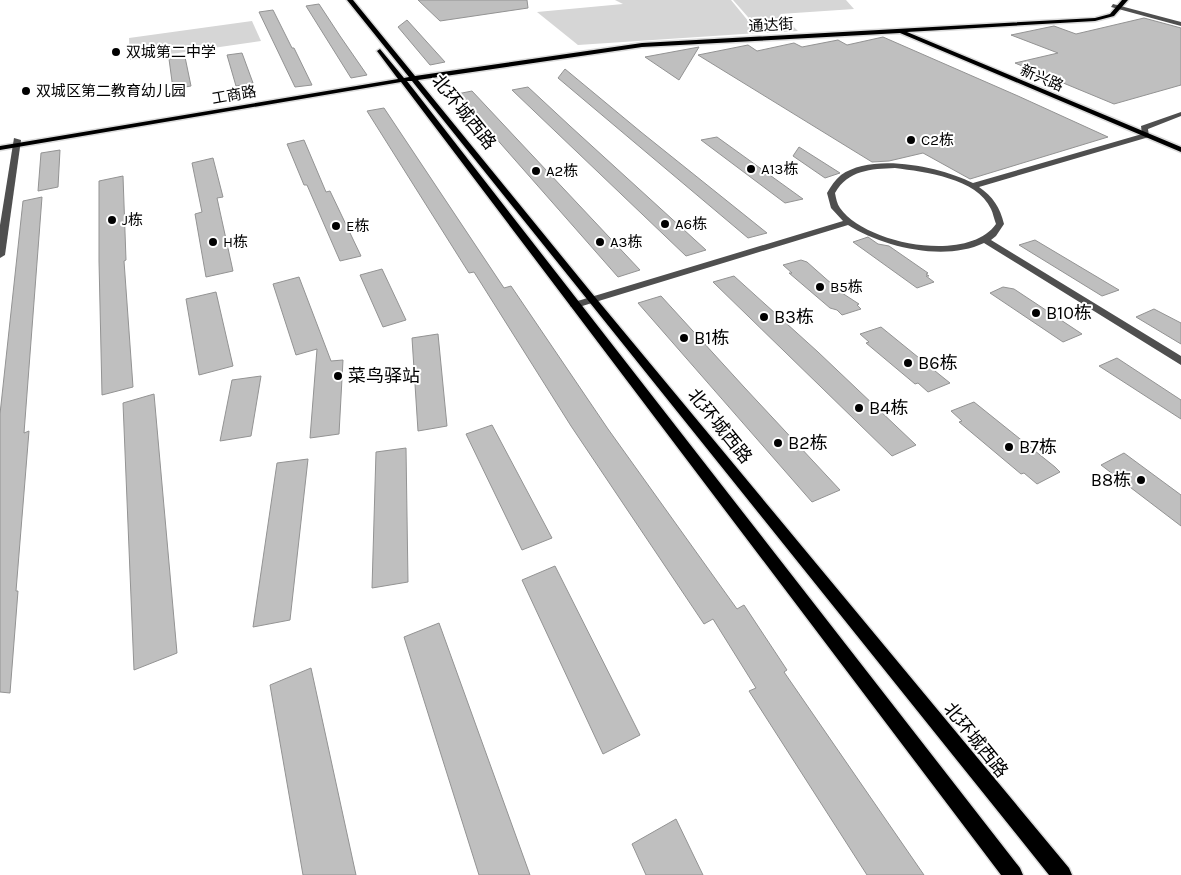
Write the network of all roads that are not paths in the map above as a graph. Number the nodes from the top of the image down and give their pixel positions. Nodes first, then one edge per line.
1 (340, 0) edge
2 (350, 0) edge
3 (1125, 0) edge
4 (1114, 3) edge
5 (1120, 8) junction
6 (1181, 24) edge
7 (902, 29) junction
8 (406, 78) junction
9 (1181, 114) edge
10 (1145, 132) junction
11 (0, 143) edge
12 (17, 143) junction
13 (1181, 144) edge
14 (0, 148) edge
15 (1181, 150) edge
16 (972, 186) junction
17 (849, 222) junction
18 (984, 240) junction
19 (0, 255) edge
20 (591, 300) junction
21 (575, 304) junction
22 (1181, 361) edge
23 (1013, 875) edge
24 (1062, 875) edge

1 - 8 main road, 北环城西路
2 - 8 main road, 北环城西路
3 - 5 main road
4 - 5 street
4 - 7 main road, 通达街
5 - 6 street
5 - 7 main road, 通达街
7 - 8 main road, 通达街
7 - 10 main road, 新兴路
8 - 12 main road, 工商路
8 - 20 main road, 北环城西路
8 - 21 main road, 北环城西路
9 - 10 street
10 - 13 main road, 新兴路
10 - 15 main road, 新兴路
10 - 16 street
11 - 12 main road, 工商路
12 - 14 main road, 工商路
12 - 19 street
16 - 17 street
16 - 18 street
17 - 18 street
17 - 20 street
18 - 22 street
20 - 21 street
20 - 24 main road, 北环城西路
21 - 23 main road, 北环城西路

